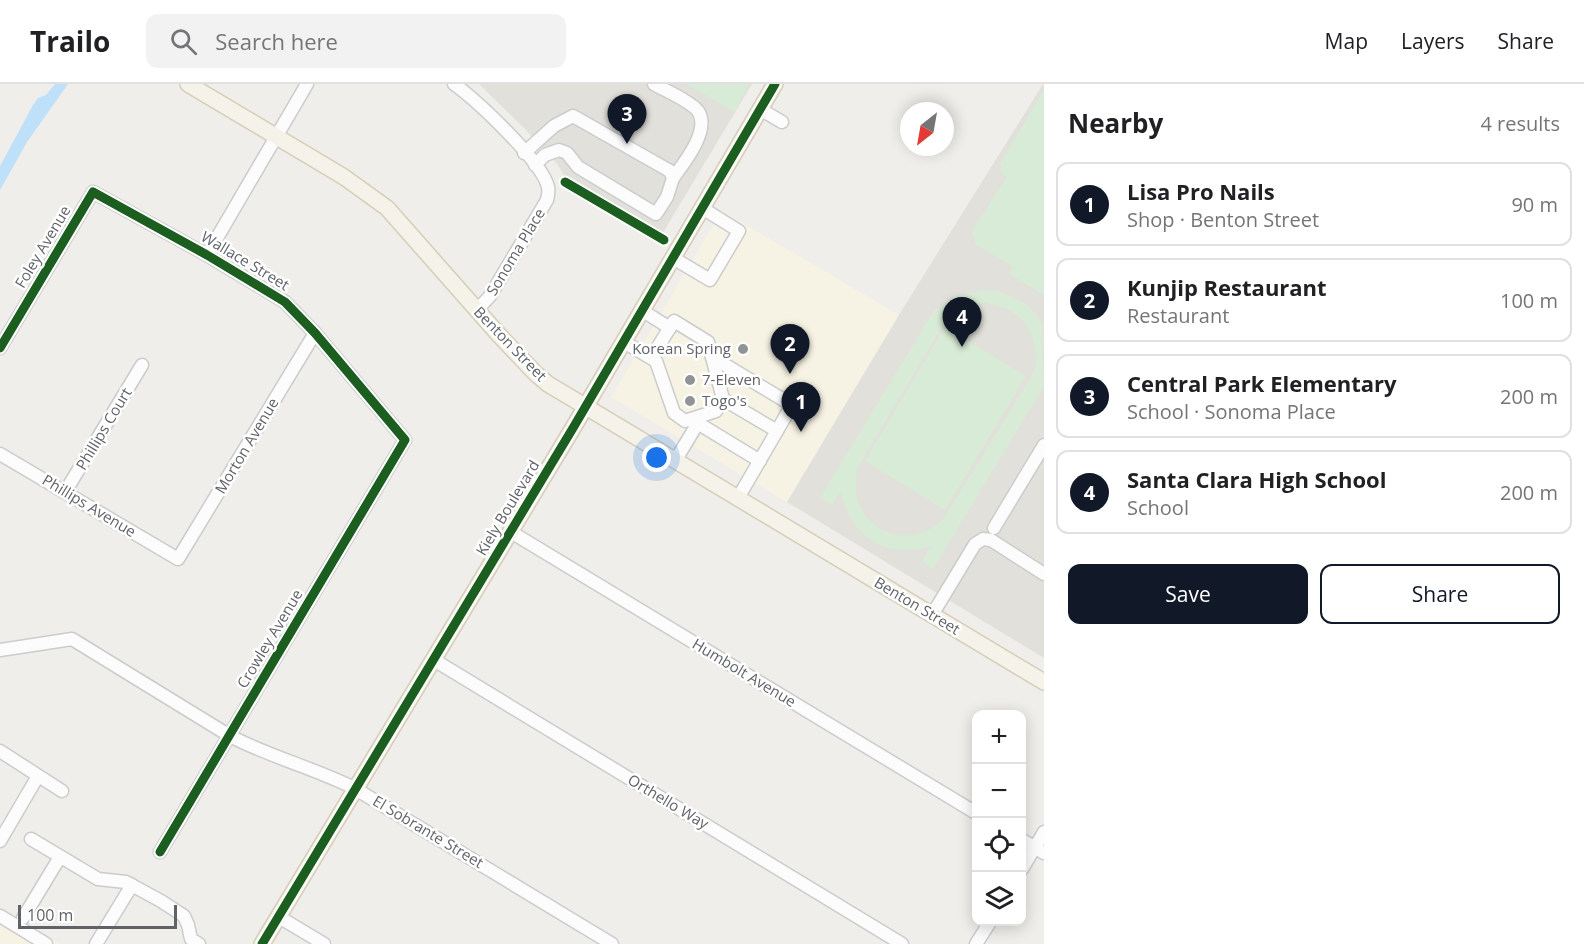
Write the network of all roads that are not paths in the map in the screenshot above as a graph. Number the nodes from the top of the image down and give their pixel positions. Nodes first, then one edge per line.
1 (188, 84) edge
2 (307, 84) edge
3 (454, 84) edge
4 (654, 84) edge
5 (775, 84) edge
6 (760, 109) junction
7 (782, 122) dead end
8 (277, 137) junction
9 (524, 153) junction
10 (535, 165) junction
11 (673, 177) junction
12 (93, 192) joint
13 (702, 208) junction
14 (207, 255) junction
15 (673, 258) junction
16 (477, 310) junction
17 (643, 311) junction
18 (670, 328) junction
19 (315, 333) junction
20 (624, 342) junction
21 (0, 348) edge
22 (712, 357) junction
23 (651, 358) junction
24 (142, 365) dead end
25 (723, 399) junction
26 (586, 408) junction
27 (694, 421) junction
28 (777, 431) junction
29 (405, 440) joint
30 (1044, 445) edge
31 (0, 454) edge
32 (675, 461) junction
33 (760, 461) junction
34 (65, 492) junction
35 (738, 498) junction
36 (994, 528) dead end
37 (511, 532) junction
38 (178, 559) joint
39 (1044, 574) edge
40 (932, 615) junction
41 (0, 650) edge
42 (434, 660) junction
43 (1044, 682) edge
44 (230, 736) junction
45 (0, 751) edge
46 (38, 776) junction
47 (354, 788) junction
48 (62, 791) dead end
49 (972, 811) edge
50 (1044, 832) edge
51 (31, 839) dead end
52 (0, 841) edge
53 (1026, 842) edge
54 (1039, 850) edge
55 (160, 852) dead end
56 (60, 857) junction
57 (1026, 865) edge
58 (132, 885) junction
59 (0, 916) edge
60 (279, 917) junction
61 (23, 918) dead end
62 (987, 926) edge
63 (192, 942) edge
64 (46, 944) edge
65 (96, 944) edge
66 (262, 944) edge
67 (324, 944) edge
68 (612, 944) edge
69 (902, 944) edge
70 (976, 944) edge

1 - 8 main road, Benton Street
2 - 8 street
3 - 9 street, Sonoma Place
4 - 11 street
5 - 6 main road, Kiely Boulevard
6 - 7 street
6 - 13 main road, Kiely Boulevard
8 - 14 street
8 - 16 main road, Benton Street
9 - 10 street, Sonoma Place
9 - 11 street
10 - 11 street
10 - 16 street, Sonoma Place
12 - 14 street, Wallace Street
12 - 21 street, Foley Avenue
13 - 15 main road, Kiely Boulevard
13 - 15 street
14 - 19 street, Wallace Street
15 - 17 main road, Kiely Boulevard
16 - 26 main road, Benton Street
17 - 18 street
17 - 20 main road, Kiely Boulevard
18 - 22 street
18 - 23 street
19 - 29 street, Wallace Street
19 - 38 street, Morton Avenue
20 - 23 street
20 - 26 main road, Kiely Boulevard
22 - 25 street
22 - 28 street
23 - 27 street
24 - 34 street, Phillips Court
25 - 27 street
25 - 28 street
26 - 32 main road, Benton Street
26 - 37 main road, Kiely Boulevard
27 - 32 street
27 - 33 street
28 - 33 street
29 - 44 street, Crowley Avenue
30 - 36 street
31 - 34 street, Phillips Avenue
32 - 35 main road, Benton Street
33 - 35 street
34 - 38 street, Phillips Avenue
35 - 40 main road, Benton Street
37 - 42 main road, Kiely Boulevard
37 - 49 street, Humbolt Avenue
39 - 40 street
40 - 43 main road, Benton Street
41 - 44 street, El Sobrante Street
42 - 47 main road, Kiely Boulevard
42 - 69 street, Orthello Way
44 - 47 street, El Sobrante Street
44 - 55 street, Crowley Avenue
45 - 46 street
46 - 48 street
46 - 52 street
47 - 60 main road, Kiely Boulevard
47 - 68 street, El Sobrante Street
50 - 54 street
51 - 56 street
53 - 54 street
54 - 57 street
56 - 58 street
56 - 61 street
58 - 63 street
58 - 65 street
59 - 64 street
60 - 66 main road, Kiely Boulevard
60 - 67 street
62 - 70 street

